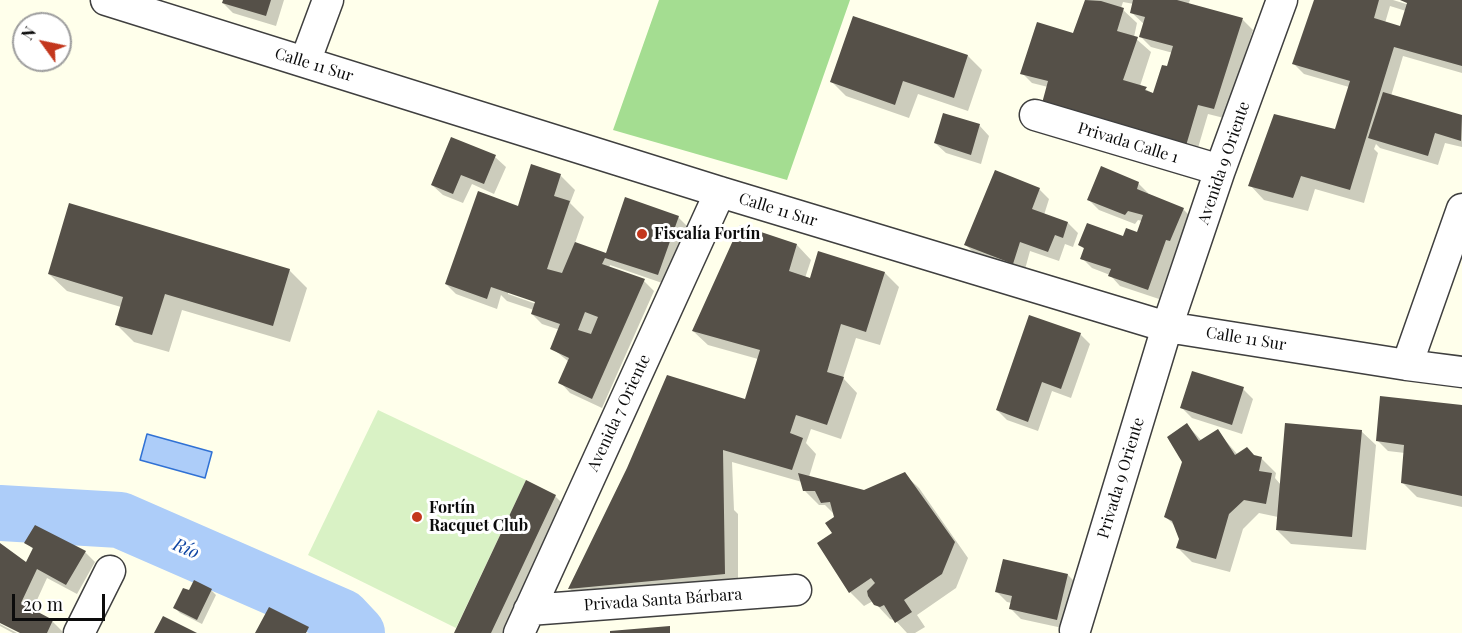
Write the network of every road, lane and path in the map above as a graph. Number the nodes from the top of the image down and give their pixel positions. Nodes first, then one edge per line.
1 (106, 0) edge
2 (328, 0) edge
3 (1282, 0) edge
4 (305, 63) junction
5 (1035, 115) dead end
6 (1221, 170) junction
7 (720, 192) junction
8 (1462, 209) edge
9 (1167, 327) junction
10 (1407, 365) junction
11 (1462, 372) edge
12 (110, 571) dead end
13 (796, 590) dead end
14 (524, 622) edge
15 (1075, 630) dead end
16 (79, 633) edge

1 - 4 street, Calle 11 Sur
2 - 4 street
3 - 6 street, Avenida 9 Oriente
4 - 7 street, Calle 11 Sur
5 - 6 street, Privada Calle 1
6 - 9 street, Avenida 9 Oriente
7 - 9 street, Calle 11 Sur
7 - 14 street, Avenida 7 Oriente
8 - 10 street
9 - 10 street, Calle 11 Sur
9 - 15 street, Privada 9 Oriente
10 - 11 street, Calle 11 Sur
12 - 16 street
13 - 14 street, Privada Santa Bárbara

